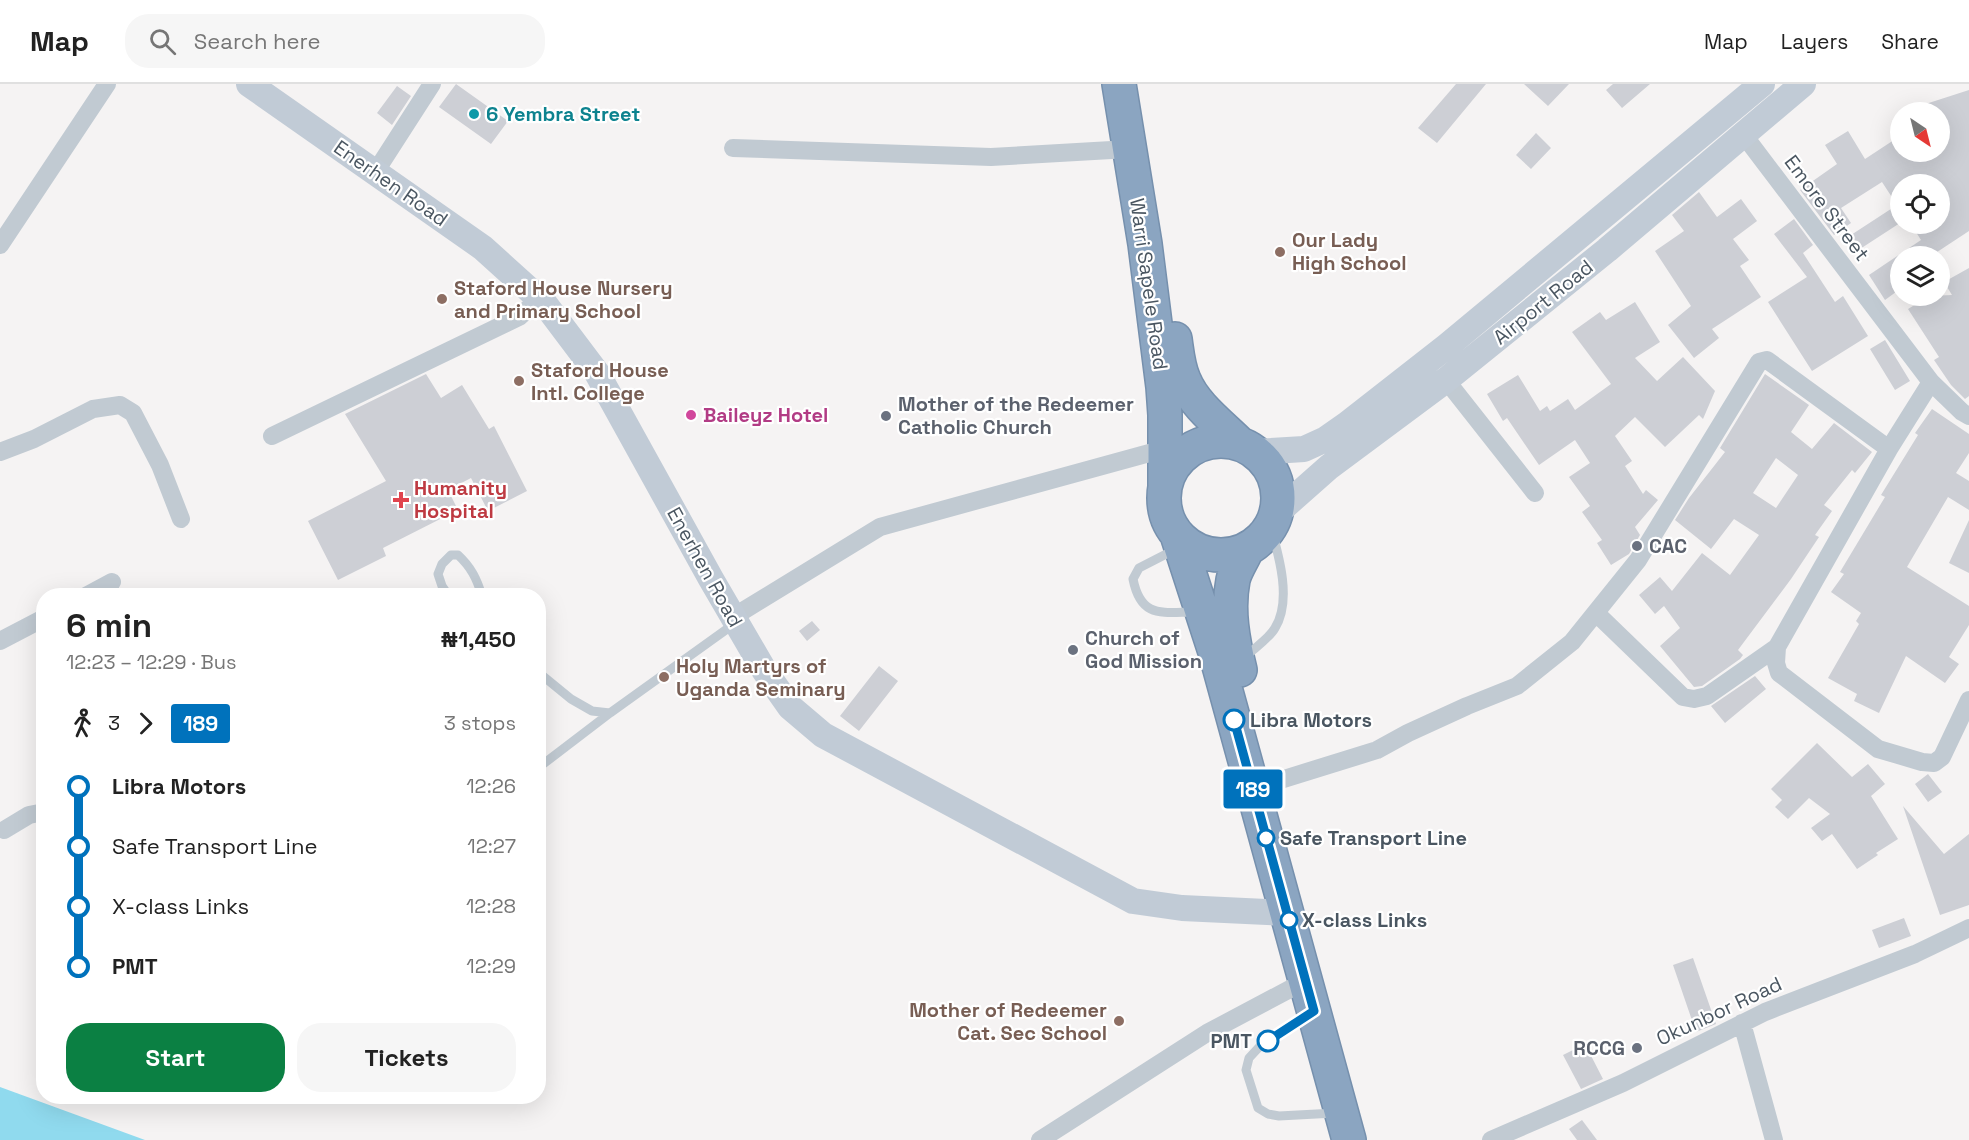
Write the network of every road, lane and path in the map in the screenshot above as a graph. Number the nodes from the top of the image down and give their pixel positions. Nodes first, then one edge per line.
1 (106, 84) edge
2 (249, 84) edge
3 (432, 84) edge
4 (1119, 84) edge
5 (1136, 84) edge
6 (1762, 84) edge
7 (1803, 84) edge
8 (1743, 134) junction
9 (733, 148) dead end
10 (1129, 149) junction
11 (376, 171) junction
12 (0, 245) edge
13 (1506, 297) junction
14 (539, 299) junction
15 (1522, 318) junction
16 (1446, 380) junction
17 (1931, 382) junction
18 (1969, 416) edge
19 (272, 436) dead end
20 (1248, 448) junction
21 (1164, 449) junction
22 (1890, 449) junction
23 (0, 451) edge
24 (1165, 485) junction
25 (1535, 493) dead end
26 (181, 519) dead end
27 (1265, 530) junction
28 (1180, 542) junction
29 (111, 582) dead end
30 (100, 588) edge
31 (443, 588) edge
32 (480, 588) edge
33 (1202, 611) junction
34 (1596, 613) junction
35 (734, 620) junction
36 (36, 622) edge
37 (0, 641) edge
38 (1777, 647) junction
39 (1239, 662) junction
40 (546, 679) edge
41 (1969, 700) edge
42 (610, 713) junction
43 (546, 762) edge
44 (1271, 783) junction
45 (36, 814) edge
46 (4, 830) dead end
47 (1287, 913) junction
48 (1969, 928) edge
49 (1309, 996) junction
50 (1742, 1023) junction
51 (1345, 1126) edge
52 (1040, 1140) edge
53 (1370, 1140) edge
54 (1491, 1140) edge
55 (1774, 1140) edge

1 - 12 street
2 - 11 street, Enerhen Road
3 - 11 street
4 - 10 highway, Warri Sapele Road
5 - 20 highway
6 - 13 street, Airport Road
7 - 8 street, Airport Road
8 - 15 street, Airport Road
8 - 17 street, Emore Street
9 - 10 street
10 - 21 highway, Warri Sapele Road
11 - 14 street, Enerhen Road
13 - 15 street
13 - 20 street, Airport Road
14 - 19 street
14 - 35 street, Enerhen Road
15 - 16 street, Airport Road
16 - 25 street
16 - 27 street, Airport Road
17 - 18 street, Emore Street
17 - 22 street
20 - 24 highway
20 - 27 highway
21 - 24 highway, Warri Sapele Road
21 - 35 street
22 - 34 street
22 - 38 street
23 - 26 street
24 - 28 highway
27 - 28 highway
27 - 39 highway
27 - 39 lane
28 - 33 highway
28 - 33 lane
29 - 30 street
31 - 32 lane
33 - 47 highway
34 - 38 street
34 - 44 street
35 - 42 lane
35 - 47 street, Enerhen Road
36 - 37 street
38 - 41 street
39 - 44 highway
40 - 42 lane
42 - 43 lane
44 - 53 highway
45 - 46 street
47 - 49 highway
48 - 50 street, Okunbor Road
49 - 51 highway
49 - 51 lane
49 - 52 street
50 - 54 street, Okunbor Road
50 - 55 street

